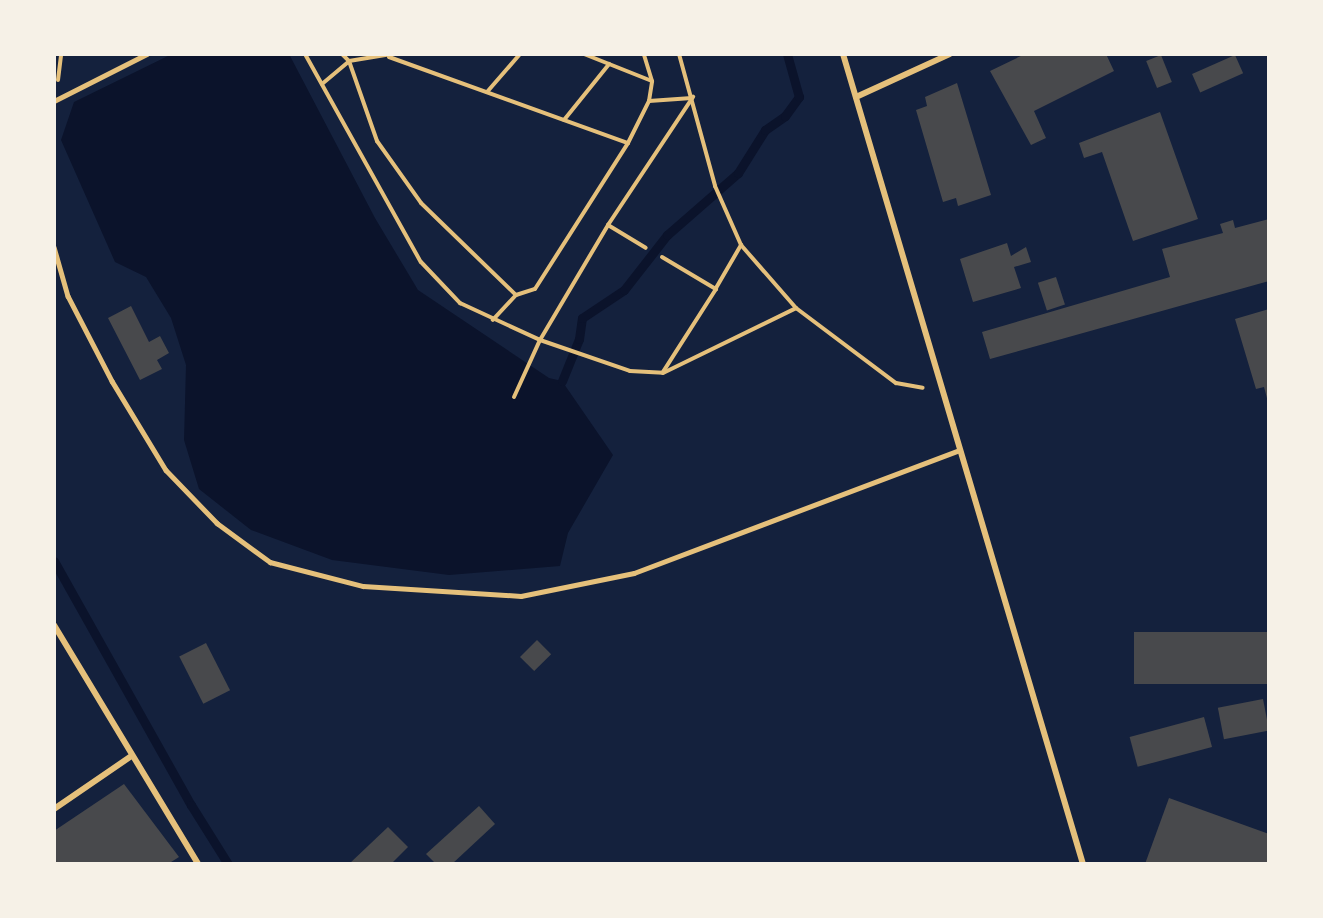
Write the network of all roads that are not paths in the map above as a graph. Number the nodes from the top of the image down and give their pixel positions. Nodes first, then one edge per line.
1 (147, 54) edge
2 (843, 54) edge
3 (950, 54) edge
4 (856, 97) junction
5 (54, 101) edge
6 (54, 247) edge
7 (960, 450) junction
8 (54, 625) edge
9 (130, 757) junction
10 (54, 808) edge
11 (198, 864) edge
12 (1083, 864) edge

1 - 5 lane
2 - 4 street
3 - 4 street
4 - 7 street
6 - 7 lane
7 - 12 street
8 - 9 street
9 - 10 street
9 - 11 street

